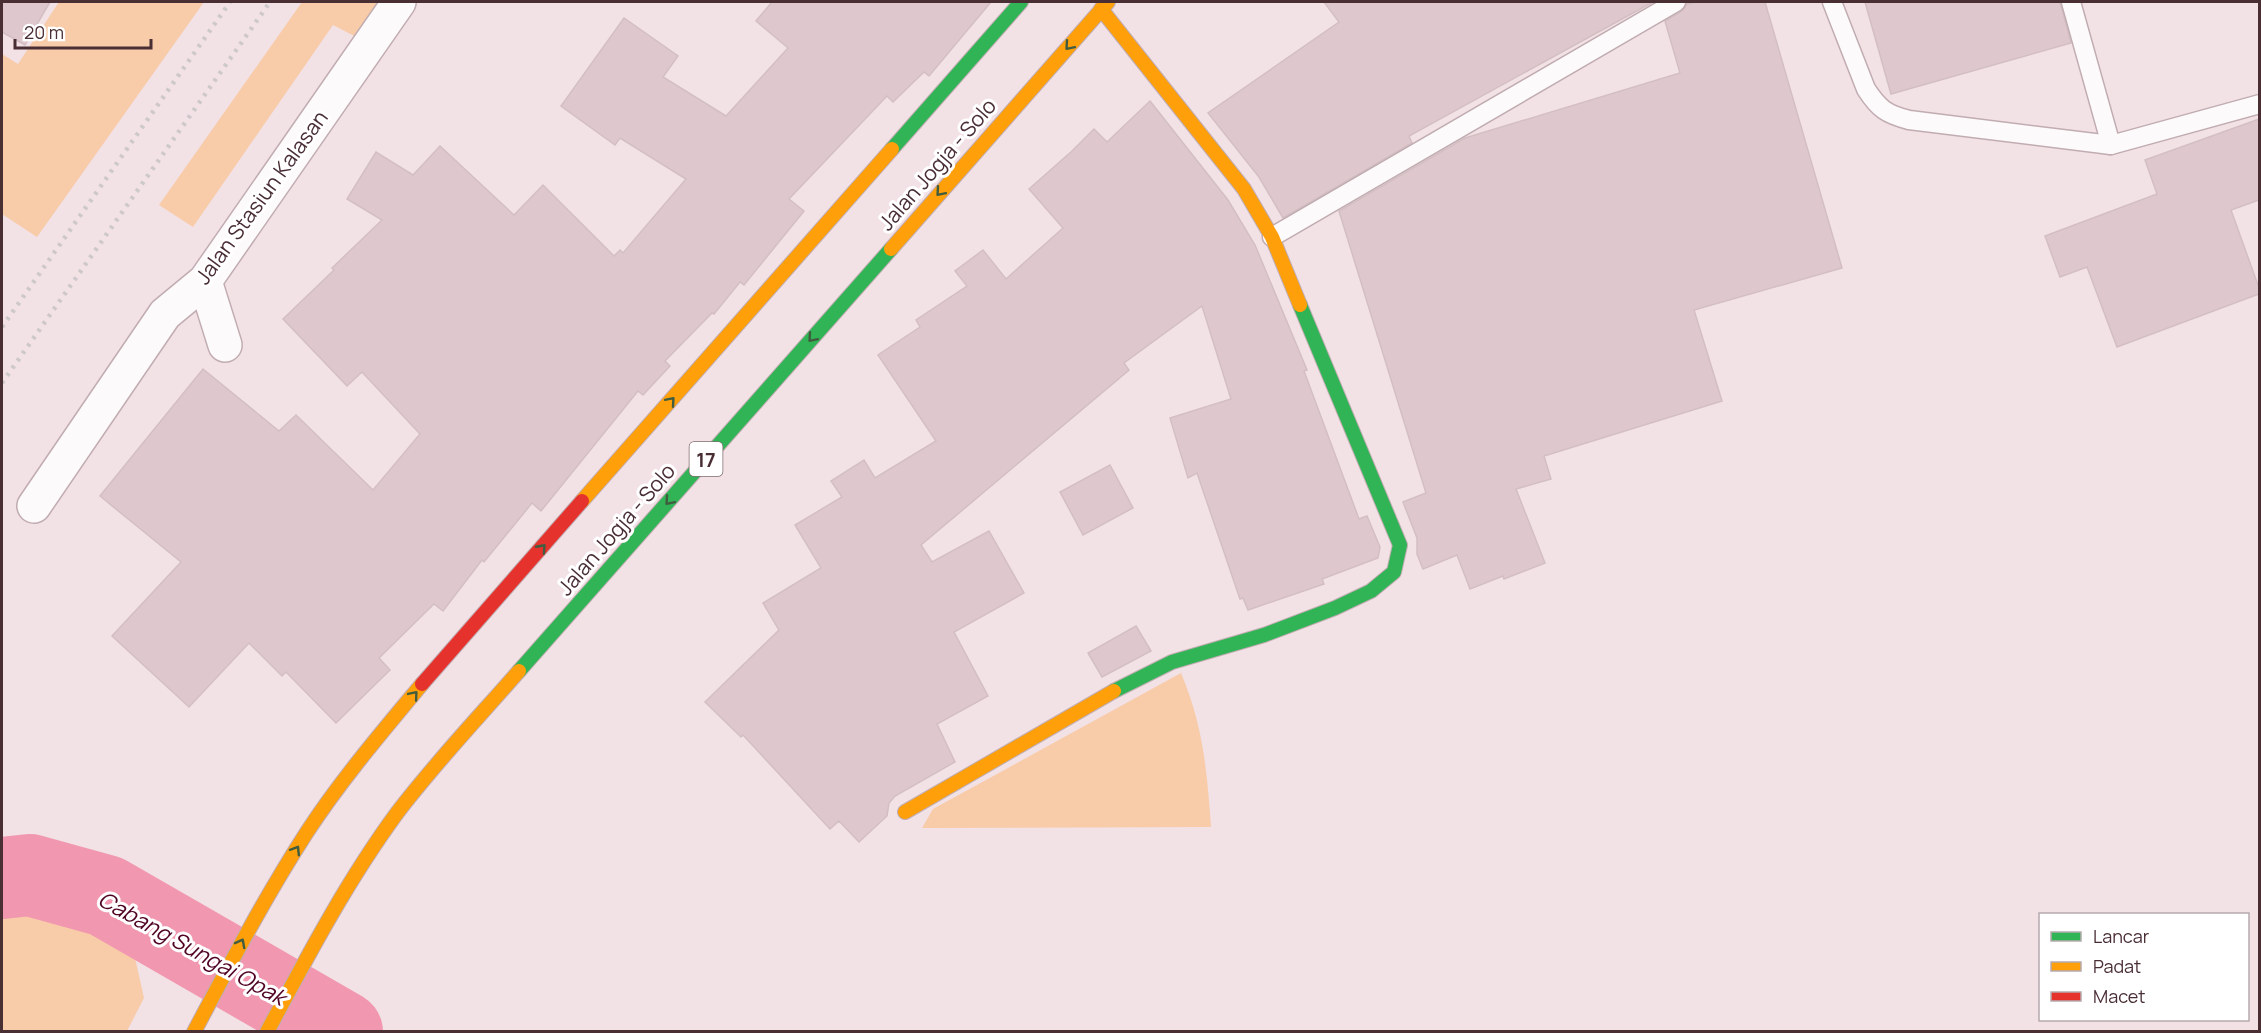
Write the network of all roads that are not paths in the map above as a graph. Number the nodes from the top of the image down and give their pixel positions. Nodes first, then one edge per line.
1 (399, 2) edge
2 (1021, 2) edge
3 (1676, 2) edge
4 (1832, 2) edge
5 (2071, 2) edge
6 (1105, 5) edge
7 (2259, 104) edge
8 (2111, 145) junction
9 (1272, 237) junction
10 (205, 281) junction
11 (225, 345) dead end
12 (34, 506) dead end
13 (905, 812) dead end
14 (194, 1032) edge
15 (267, 1032) edge

1 - 10 street, Jalan Stasiun Kalasan
14 -> 2 main road, Jalan Jogja - Solo
3 - 9 lane
4 - 8 lane
5 - 8 lane
6 - 9 main road
6 -> 15 main road, Jalan Jogja - Solo / 17
7 - 8 lane
9 - 13 main road
10 - 11 street
10 - 12 street, Jalan Stasiun Kalasan

